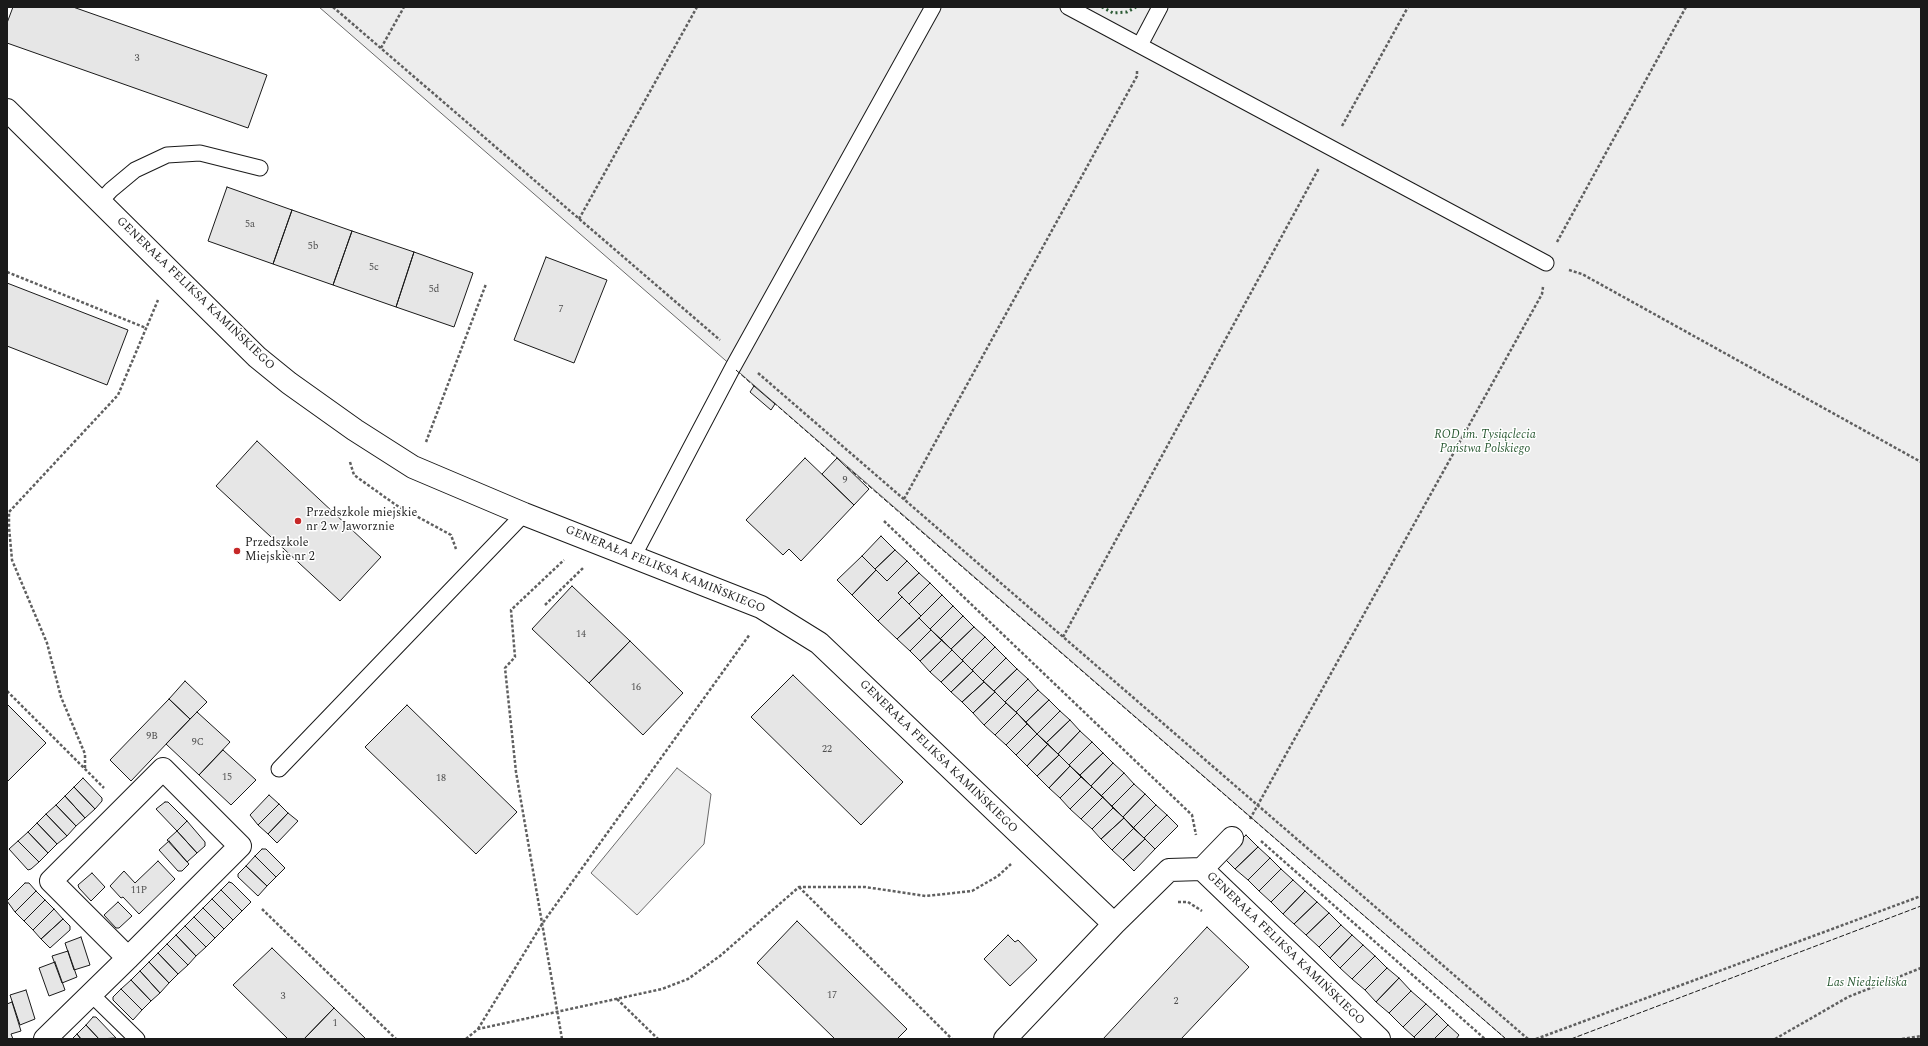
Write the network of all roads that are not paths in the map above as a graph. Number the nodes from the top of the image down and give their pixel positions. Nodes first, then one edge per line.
1 (933, 7) edge
2 (1068, 7) edge
3 (1160, 7) edge
4 (1140, 46) junction
5 (7, 110) edge
6 (260, 168) dead end
7 (100, 202) junction
8 (1546, 263) road end
9 (524, 514) junction
10 (633, 557) junction
11 (279, 769) dead end
12 (1232, 838) dead end
13 (1202, 869) junction
14 (1114, 924) junction
15 (128, 958) junction
16 (91, 994) junction
17 (45, 1039) edge
18 (137, 1039) edge
19 (1005, 1039) edge
20 (1379, 1039) edge

1 - 10 lane
2 - 4 lane
3 - 4 lane
4 - 8 lane
5 - 7 street, GENERAŁA FELIKSA KAMIŃSKIEGO
6 - 7 lane
7 - 9 street, GENERAŁA FELIKSA KAMIŃSKIEGO
9 - 10 street, GENERAŁA FELIKSA KAMIŃSKIEGO
9 - 11 lane
10 - 14 street, GENERAŁA FELIKSA KAMIŃSKIEGO
12 - 13 street
13 - 14 street, GENERAŁA FELIKSA KAMIŃSKIEGO
13 - 20 street, GENERAŁA FELIKSA KAMIŃSKIEGO
14 - 19 street
15 - 15 street
15 - 16 street
16 - 17 street
16 - 18 lane

